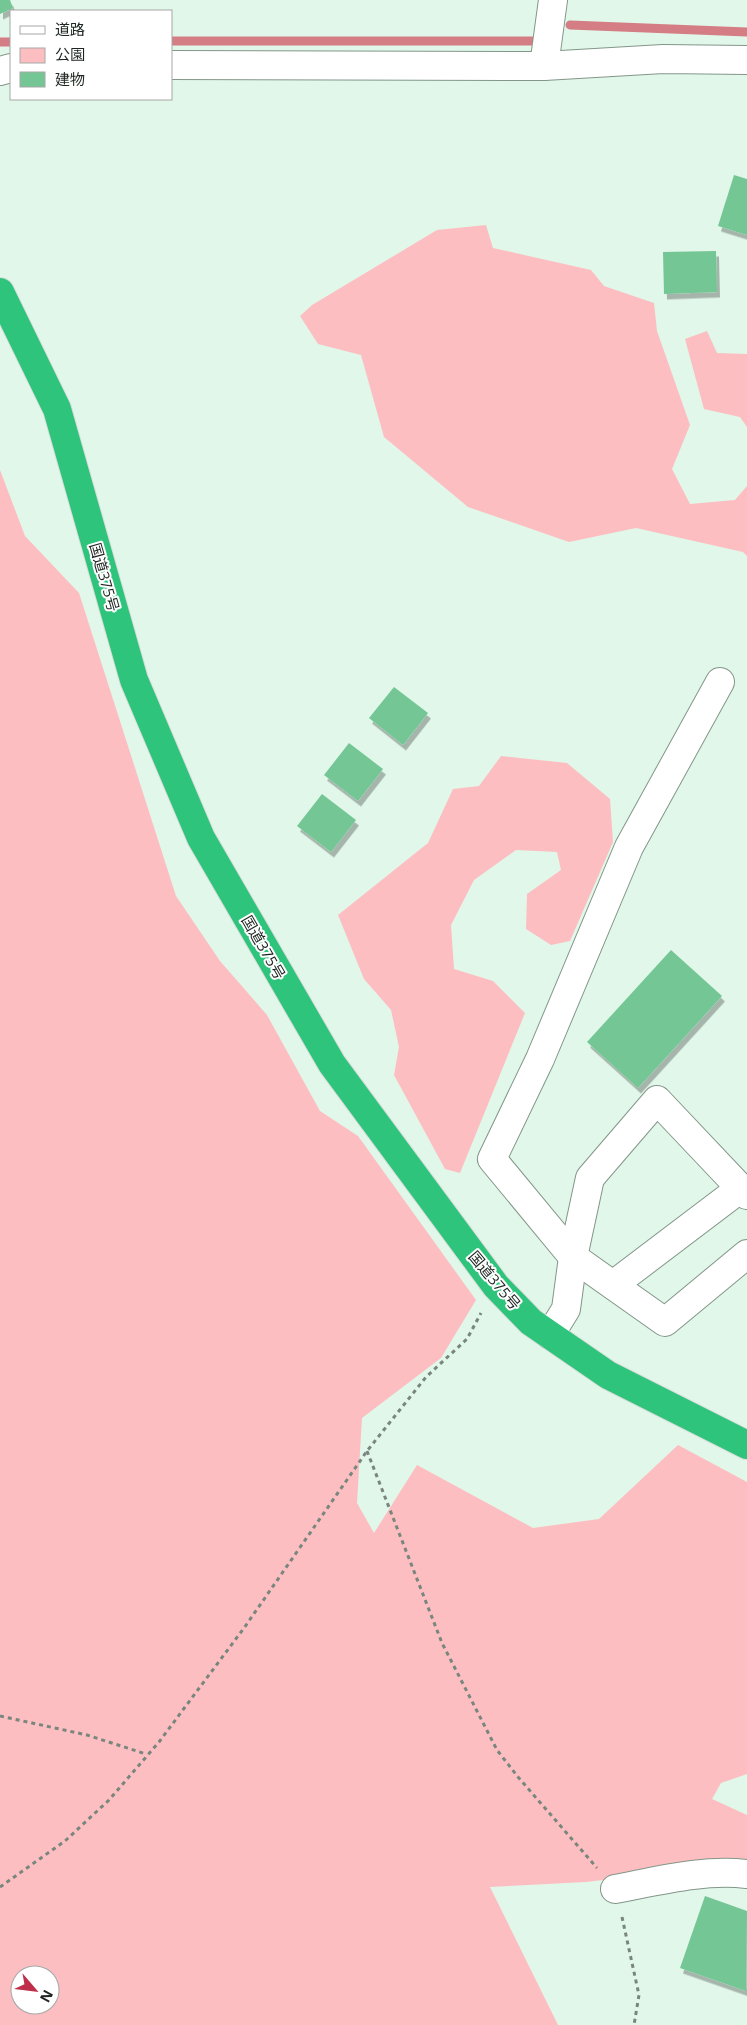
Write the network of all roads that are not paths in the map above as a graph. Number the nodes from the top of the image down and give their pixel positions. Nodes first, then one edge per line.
1 (554, 0) edge
2 (747, 60) edge
3 (172, 66) edge
4 (544, 66) junction
5 (0, 292) edge
6 (720, 682) dead end
7 (744, 1191) edge
8 (747, 1254) edge
9 (573, 1257) junction
10 (613, 1285) junction
11 (550, 1335) junction
12 (747, 1444) edge
13 (747, 1874) edge
14 (615, 1889) road end

1 - 4 street
2 - 4 street
3 - 4 street
5 - 11 highway, 国道375号
6 - 9 street
7 - 9 street
7 - 10 street
8 - 10 street
9 - 10 street
9 - 11 street
11 - 12 highway, 国道375号
13 - 14 street

